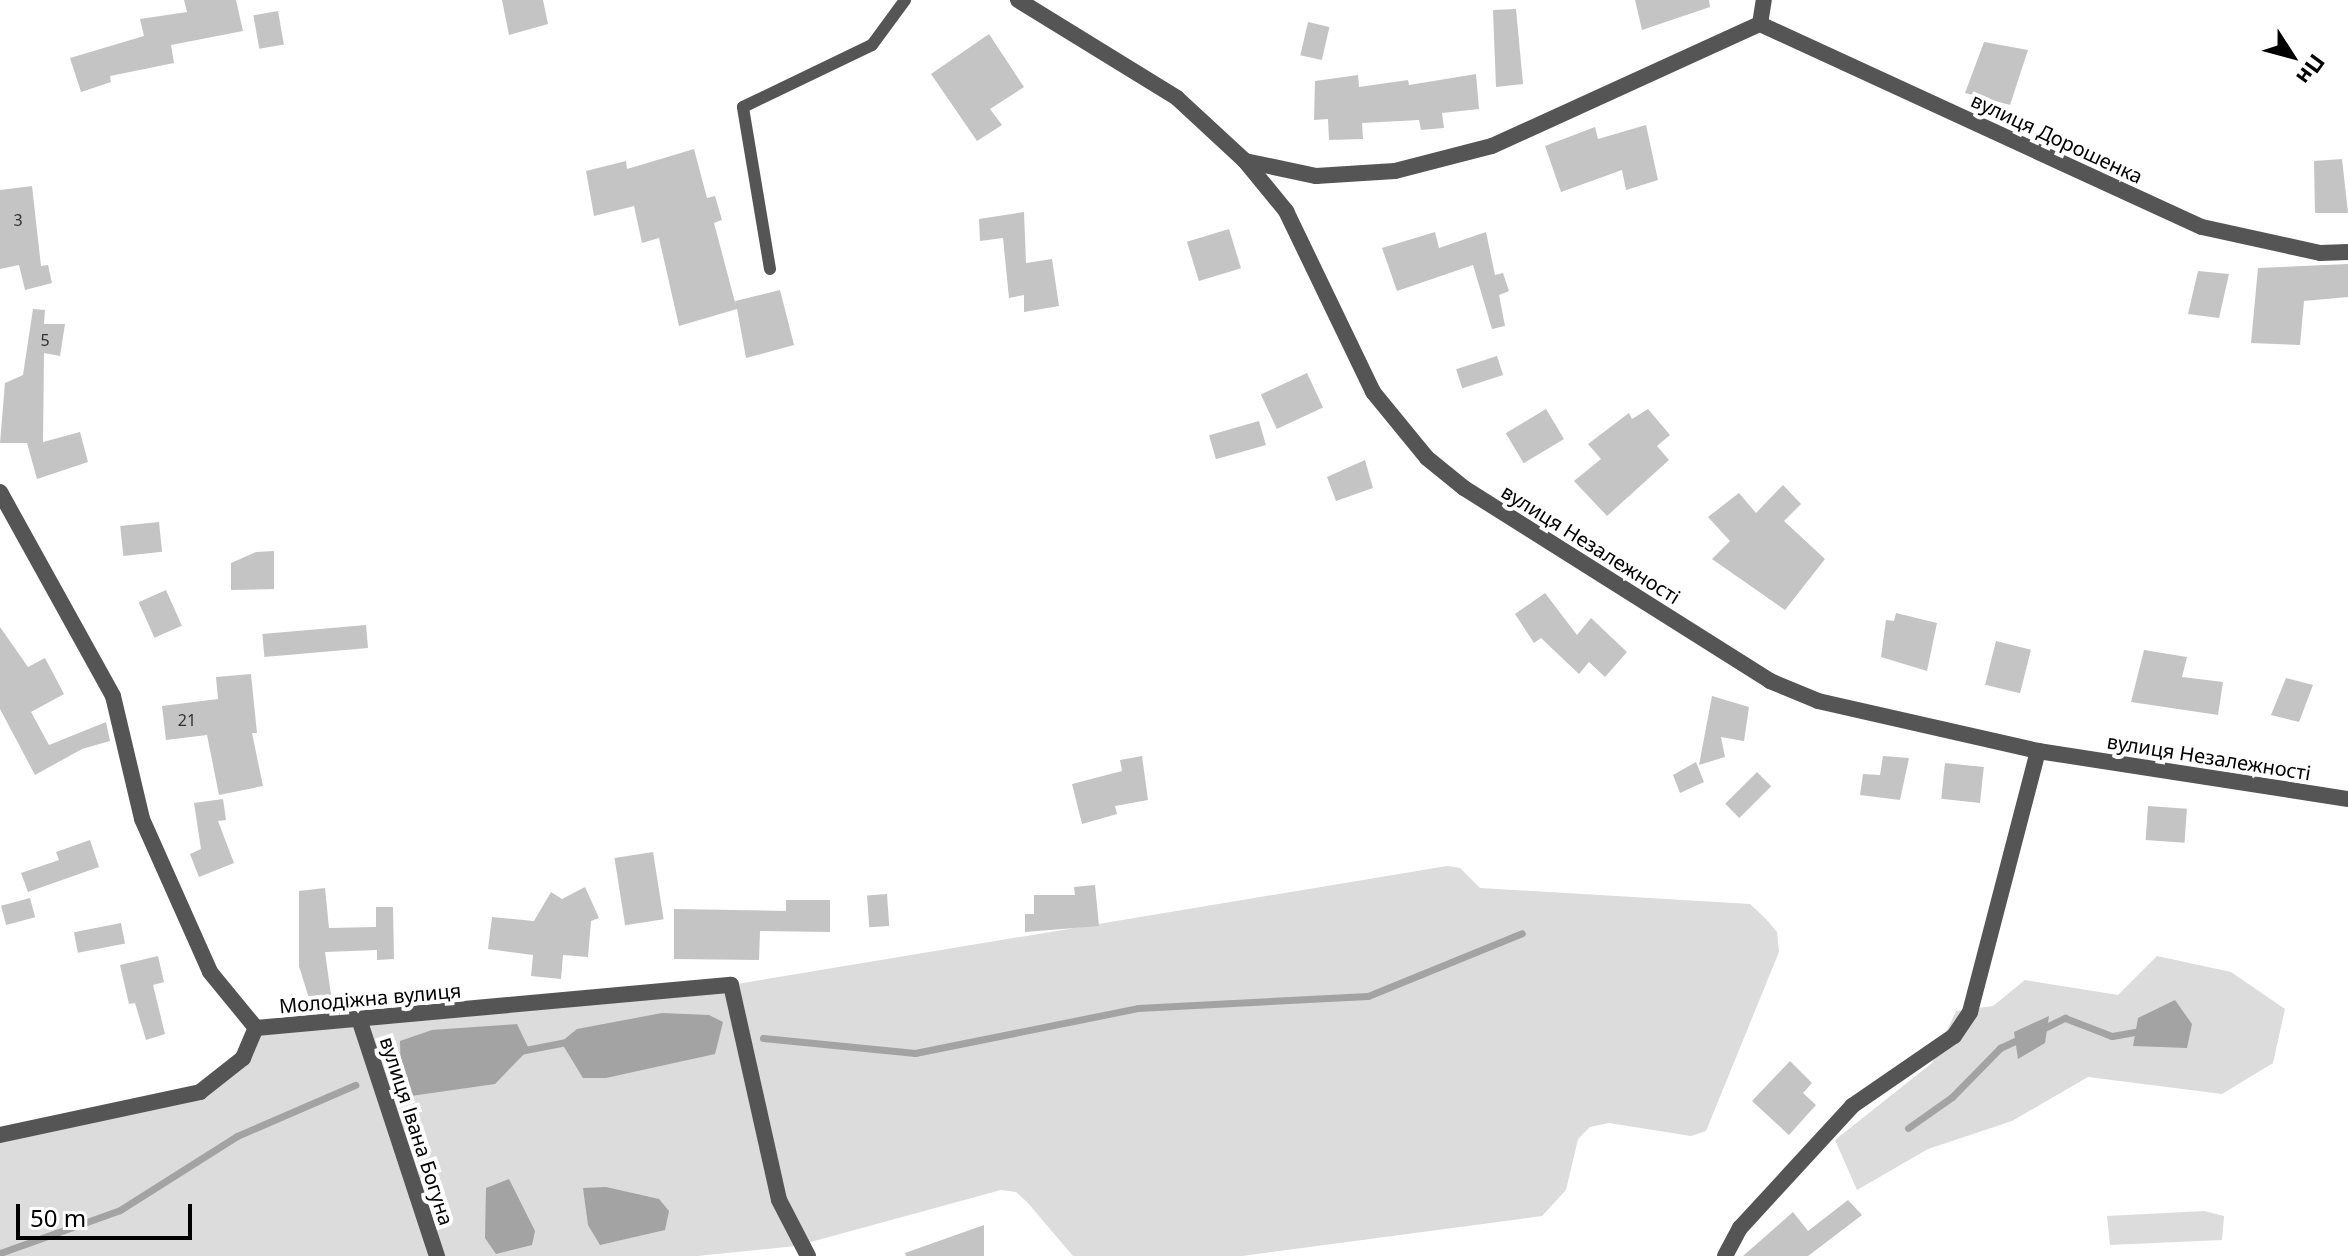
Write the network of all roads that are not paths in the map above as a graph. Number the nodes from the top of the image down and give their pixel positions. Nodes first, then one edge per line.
1 (905, 0) edge
2 (1018, 0) edge
3 (1764, 0) edge
4 (1760, 24) junction
5 (1245, 161) junction
6 (2348, 252) edge
7 (770, 269) dead end
8 (0, 492) edge
9 (2038, 751) junction
10 (2348, 799) edge
11 (359, 1019) junction
12 (256, 1028) junction
13 (0, 1135) edge
14 (437, 1256) edge
15 (808, 1256) edge
16 (1725, 1256) edge

1 - 7 lane
2 - 5 street, вулиця Незалежності
3 - 4 street
4 - 5 street
4 - 6 street, вулиця Дорошенка
5 - 9 street, вулиця Незалежності
8 - 12 street
9 - 10 street, вулиця Незалежності
9 - 16 street
11 - 12 street, Молодіжна вулиця
11 - 14 street, вулиця Івана Богуна
11 - 15 street, Молодіжна вулиця
12 - 13 street, Молодіжна вулиця

